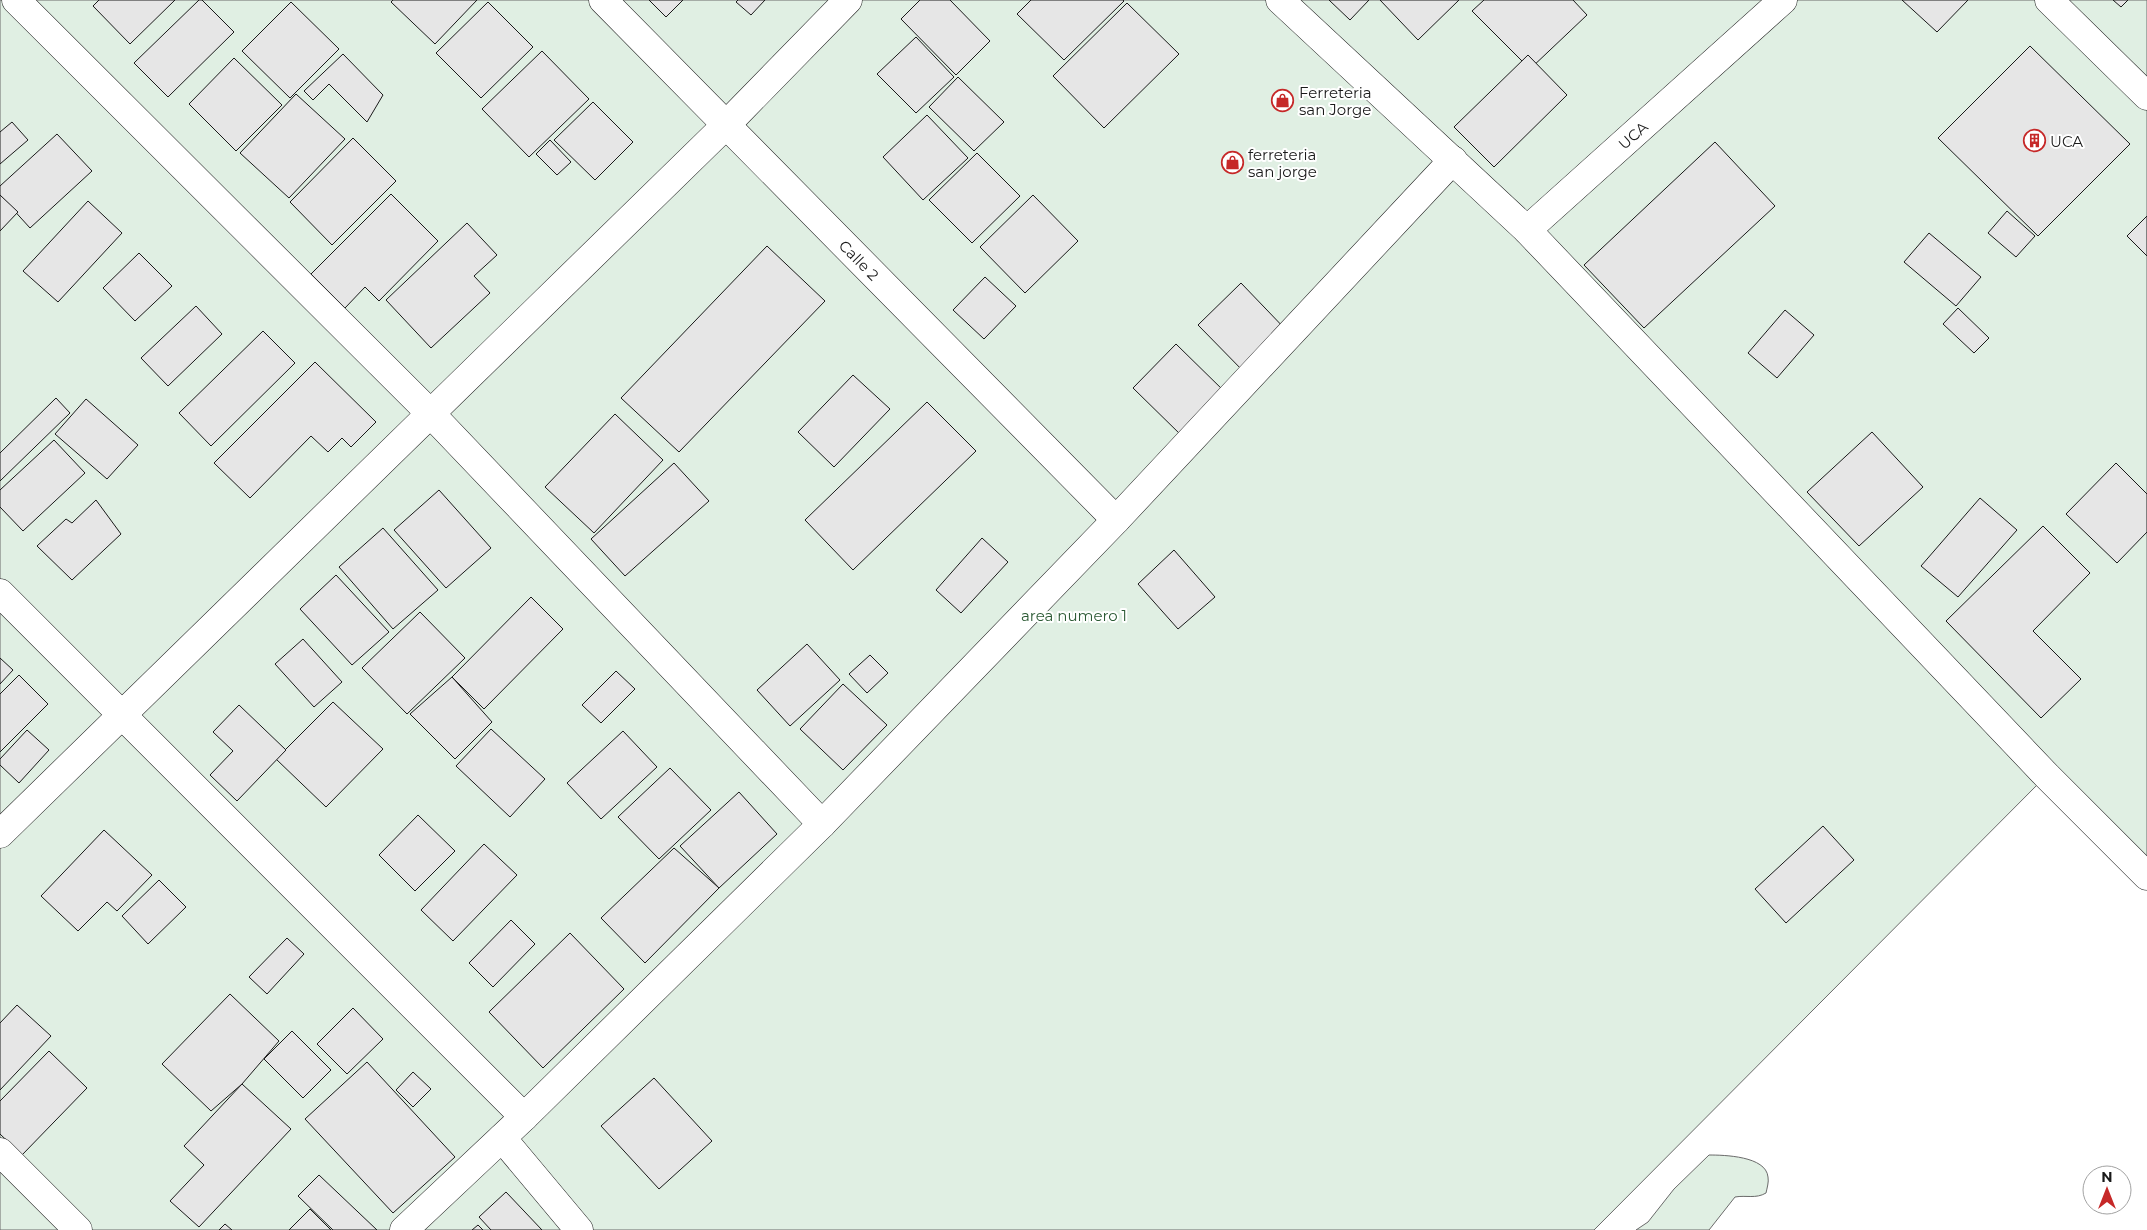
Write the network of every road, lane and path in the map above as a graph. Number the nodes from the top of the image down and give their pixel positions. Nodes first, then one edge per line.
1 (16, 0) edge
2 (602, 0) edge
3 (848, 0) edge
4 (1280, 0) edge
5 (1783, 0) edge
6 (2049, 0) edge
7 (2147, 96) edge
8 (726, 125) junction
9 (1453, 160) junction
10 (1527, 230) junction
11 (431, 414) junction
12 (1116, 520) junction
13 (0, 593) edge
14 (122, 715) junction
15 (822, 824) junction
16 (0, 834) edge
17 (2147, 876) edge
18 (524, 1117) junction
19 (502, 1138) junction
20 (0, 1152) edge
21 (78, 1230) edge
22 (404, 1230) edge
23 (578, 1230) edge

1 - 11 street
2 - 8 street, Calle 2
3 - 8 street
4 - 9 street
5 - 10 street, UCA
6 - 7 street
8 - 11 street
8 - 12 street, Calle 2
9 - 10 street
9 - 12 street
10 - 17 street
11 - 14 street
11 - 15 street
12 - 15 street
13 - 14 street
14 - 16 street
14 - 18 street
15 - 18 street
18 - 19 street
19 - 22 street
19 - 23 street
20 - 21 street

